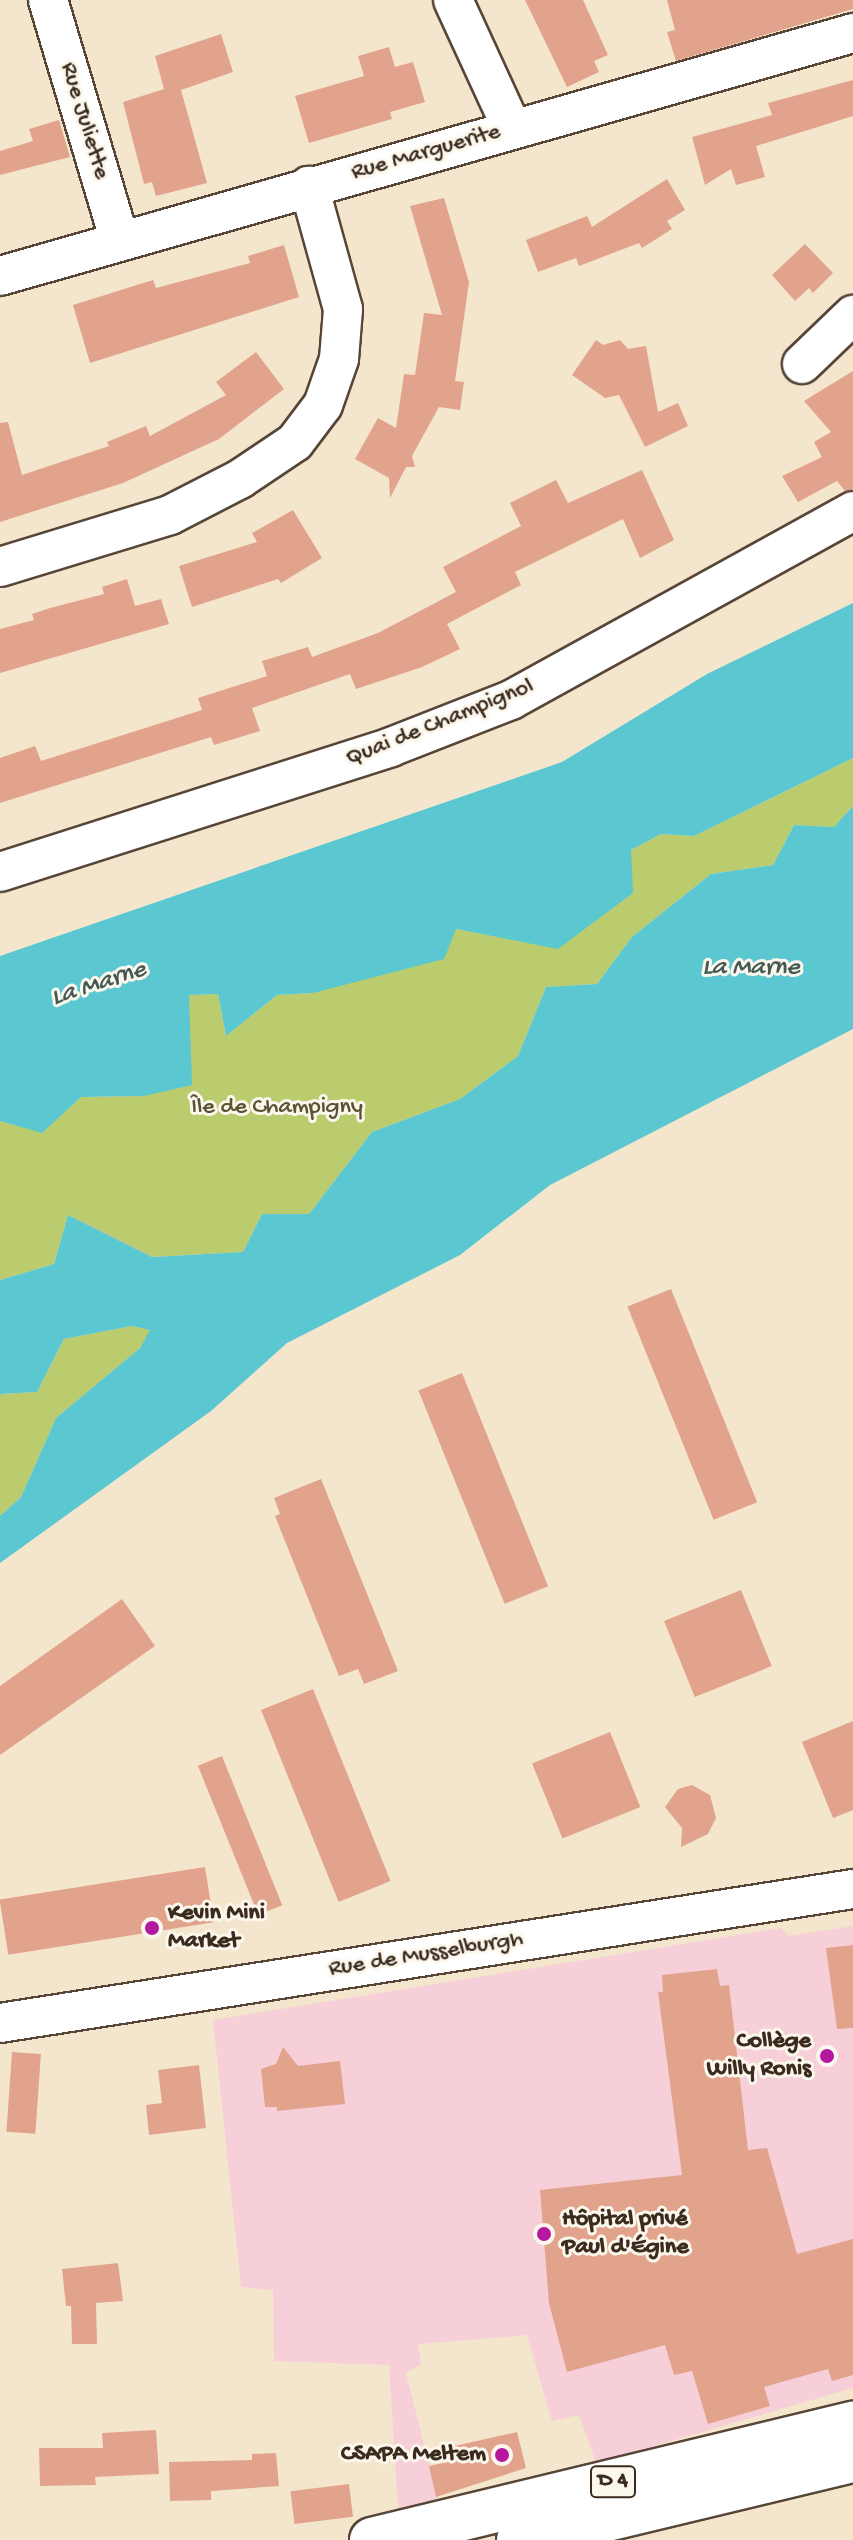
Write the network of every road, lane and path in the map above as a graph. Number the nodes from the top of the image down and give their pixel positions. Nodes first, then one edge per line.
1 (48, 0) edge
2 (453, 0) edge
3 (853, 33) edge
4 (512, 128) junction
5 (309, 186) junction
6 (120, 241) junction
7 (0, 276) edge
8 (853, 315) edge
9 (802, 364) dead end
10 (853, 511) edge
11 (0, 567) edge
12 (0, 872) edge
13 (853, 1889) edge
14 (0, 2023) edge
15 (853, 2424) edge
16 (853, 2460) edge
17 (372, 2540) edge
18 (519, 2540) edge

1 - 6 street, Rue Juliette
2 - 4 street
3 - 4 street, Rue Marguerite
4 - 5 street, Rue Marguerite
5 - 6 street, Rue Marguerite
5 - 11 street
6 - 7 street, Rue Marguerite
8 - 9 street
10 - 12 street, Quai de Champignol
13 - 14 street, Rue de Musselburgh
15 - 17 main road, D 4
16 - 18 main road, D 4

